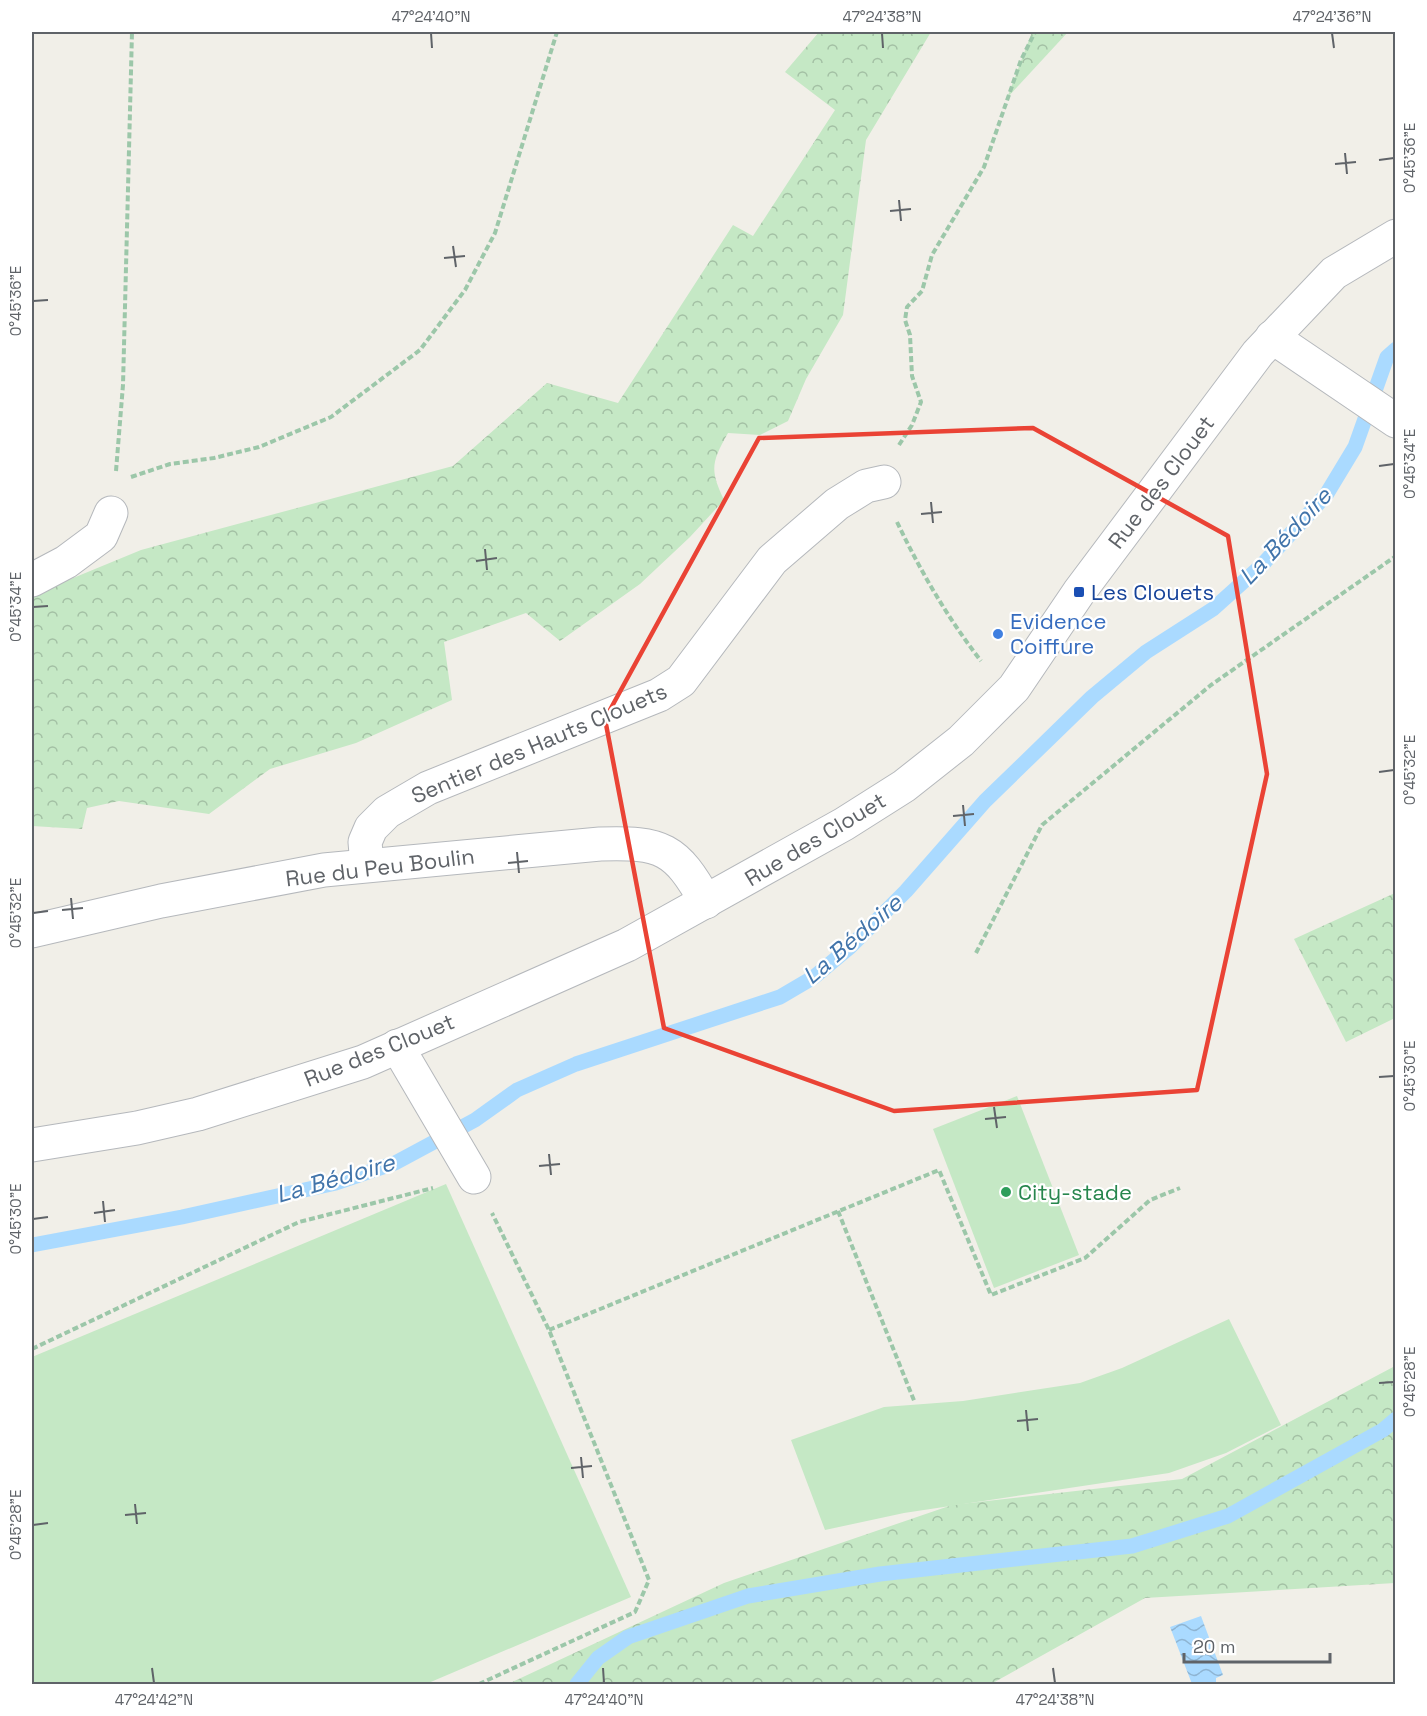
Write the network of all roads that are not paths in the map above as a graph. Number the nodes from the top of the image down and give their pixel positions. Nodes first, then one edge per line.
1 (1395, 236) edge
2 (1272, 337) junction
3 (1395, 421) edge
4 (884, 482) road end
5 (112, 499) road end
6 (32, 580) edge
7 (367, 865) junction
8 (706, 902) junction
9 (32, 931) edge
10 (397, 1046) junction
11 (32, 1145) edge
12 (474, 1177) road end

1 - 2 street, Rue des Clouet
2 - 3 street
2 - 8 street, Rue des Clouet
4 - 7 street, Sentier des Hauts Clouets
5 - 6 street
7 - 8 street, Rue du Peu Boulin
7 - 9 street, Rue du Peu Boulin
8 - 10 street, Rue des Clouet
10 - 11 street, Rue des Clouet
10 - 12 street

